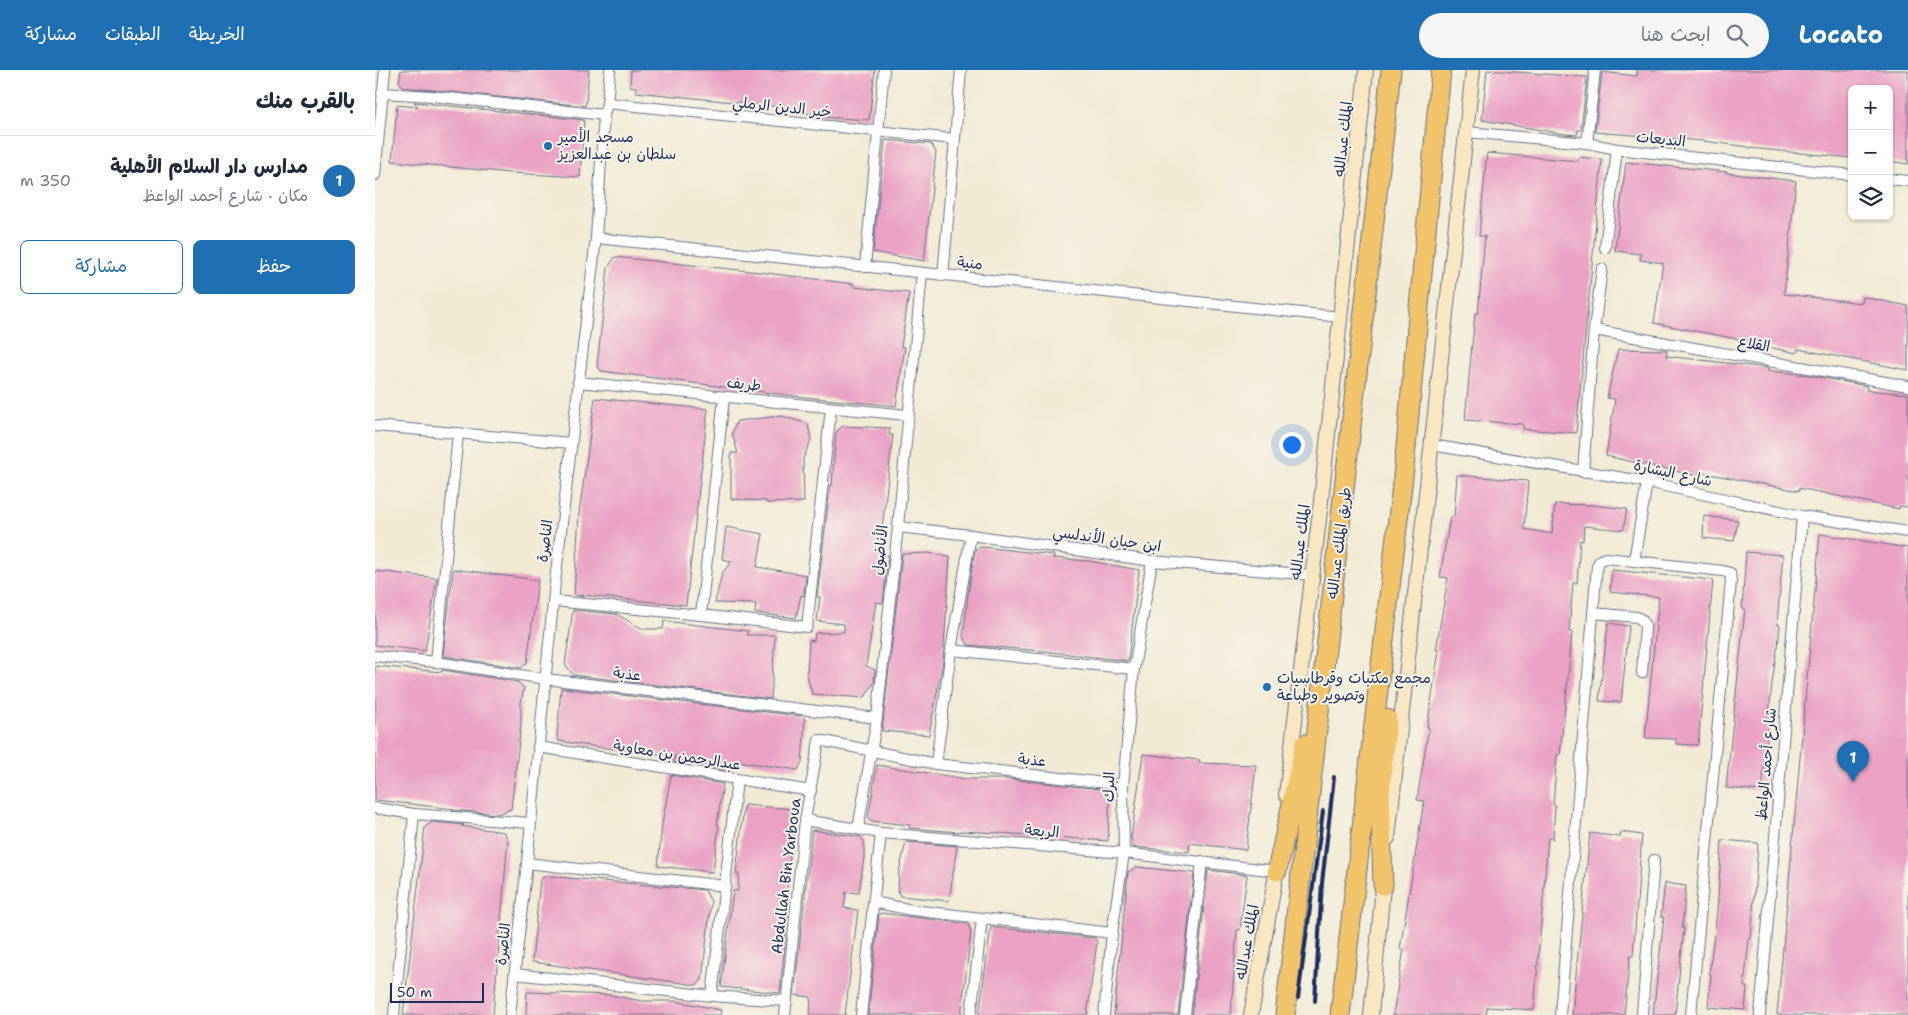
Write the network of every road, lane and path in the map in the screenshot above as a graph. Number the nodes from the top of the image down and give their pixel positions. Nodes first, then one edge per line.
1 (385, 70) edge
2 (610, 70) edge
3 (884, 70) edge
4 (961, 70) edge
5 (1366, 70) edge
6 (1390, 70) edge
7 (1441, 70) edge
8 (1445, 70) edge
9 (1473, 70) edge
10 (1595, 70) edge
11 (382, 93) junction
12 (607, 103) junction
13 (1438, 103) junction
14 (604, 115) junction
15 (877, 132) junction
16 (1467, 132) junction
17 (954, 138) junction
18 (1587, 143) junction
19 (1617, 149) junction
20 (375, 175) edge
21 (1848, 175) edge
22 (1893, 179) edge
23 (1908, 181) edge
24 (596, 238) junction
25 (1605, 248) dead end
26 (865, 267) junction
27 (1602, 270) dead end
28 (922, 273) junction
29 (943, 276) junction
30 (1340, 317) junction
31 (1594, 330) junction
32 (578, 382) junction
33 (1908, 386) edge
34 (724, 397) junction
35 (831, 408) junction
36 (907, 415) junction
37 (375, 426) edge
38 (458, 434) junction
39 (571, 443) junction
40 (1433, 446) junction
41 (1349, 456) junction
42 (1404, 468) junction
43 (1583, 472) junction
44 (1647, 482) junction
45 (1802, 516) junction
46 (898, 528) junction
47 (1908, 532) edge
48 (971, 535) junction
49 (1152, 561) junction
50 (1633, 561) junction
51 (1312, 575) junction
52 (553, 601) junction
53 (1593, 613) junction
54 (701, 614) junction
55 (951, 650) junction
56 (375, 656) edge
57 (436, 662) junction
58 (1134, 669) junction
59 (1642, 673) dead end
60 (546, 679) junction
61 (877, 718) junction
62 (819, 740) joint
63 (538, 747) junction
64 (870, 751) junction
65 (936, 764) junction
66 (737, 780) junction
67 (1123, 785) junction
68 (811, 791) junction
69 (375, 808) edge
70 (414, 814) junction
71 (805, 820) junction
72 (530, 823) junction
73 (858, 829) junction
74 (881, 833) junction
75 (1124, 853) junction
76 (1654, 860) dead end
77 (1202, 861) junction
78 (527, 863) junction
79 (1277, 871) junction
80 (1383, 885) junction
81 (726, 886) junction
82 (873, 902) junction
83 (982, 918) junction
84 (1112, 933) junction
85 (515, 974) junction
86 (712, 996) junction
87 (787, 1001) junction
88 (394, 1015) edge
89 (510, 1015) edge
90 (785, 1015) edge
91 (861, 1015) edge
92 (971, 1015) edge
93 (1104, 1015) edge
94 (1185, 1015) edge
95 (1251, 1015) edge
96 (1285, 1015) edge
97 (1340, 1015) edge
98 (1371, 1015) edge
99 (1559, 1015) edge
100 (1642, 1015) edge
101 (1691, 1015) edge
102 (1760, 1015) edge

1 - 11 street
2 - 12 street, الناصرة
3 - 15 street
4 - 17 street
5 - 30 main road, الملك عبدالله
6 - 41 highway, طريق الملك عبدالله
7 - 13 highway
8 - 13 highway
9 - 16 main road
10 - 18 street
11 - 14 street
11 - 20 street
12 - 14 street, الناصرة
12 - 15 street, خير الدين الرملي
13 - 42 highway
14 - 24 street, الناصرة
15 - 17 street, خير الدين الرملي
15 - 26 street
16 - 18 street, البديعات
16 - 40 main road
17 - 29 street
18 - 19 street, البديعات
19 - 21 street, البديعات
19 - 25 street
22 - 23 street
24 - 26 street, منية
24 - 32 street, الناصرة
26 - 28 street, منية
27 - 31 street
28 - 29 street, منية
28 - 36 street, الأناضول
29 - 30 street, منية
30 - 51 main road, الملك عبدالله
31 - 33 street, القلاع
31 - 43 street
32 - 34 street, طريف
32 - 39 street, الناصرة
34 - 35 street, طريف
34 - 54 street
35 - 36 street, طريف
35 - 54 street
36 - 46 street, الأناضول
37 - 38 street
38 - 39 street
38 - 57 street
39 - 52 street, الناصرة
40 - 43 street, شارع البشارة
40 - 80 main road
41 - 79 highway
41 - 96 highway, طريق الملك عبدالله
42 - 80 highway
42 - 97 highway
43 - 44 street, شارع البشارة
44 - 45 street, شارع البشارة
44 - 50 street
45 - 47 street, شارع البشارة
45 - 102 street, شارع أحمد الواعظ
46 - 48 street, ابن حيان الأندلسي
46 - 61 street, الأناضول
48 - 49 street, ابن حيان الأندلسي
48 - 55 street
49 - 51 street, ابن حيان الأندلسي
49 - 58 street, البرك
50 - 53 street
50 - 101 street
51 - 79 main road, الملك عبدالله
52 - 54 street
52 - 60 street, الناصرة
53 - 59 street
53 - 99 street
55 - 58 street
55 - 65 street
56 - 57 street, عذبة
57 - 60 street, عذبة
58 - 67 street, البرك
60 - 61 street, عذبة
60 - 63 street, الناصرة
61 - 64 street, الأناضول
62 - 64 street, عذبة
62 - 68 street, Abdullah Bin Yarboua
63 - 66 street, عبدالرحمن بن معاوية
63 - 72 street, الناصرة
64 - 65 street, عذبة
64 - 73 street, الأناضول
65 - 67 street, عذبة
66 - 68 street, عبدالرحمن بن معاوية
66 - 81 street
67 - 75 street, البرك
68 - 71 street, Abdullah Bin Yarboua
69 - 70 street
70 - 72 street
70 - 88 street
71 - 73 street, الريعة
71 - 87 street, Abdullah Bin Yarboua
72 - 78 street, الناصرة
73 - 74 street, الريعة
74 - 75 street, الريعة
74 - 82 street
75 - 77 street, الريعة
75 - 84 street, البرك
76 - 100 street
77 - 79 street, الريعة
77 - 94 street
78 - 81 street
78 - 85 street, الناصرة
79 - 95 main road, الملك عبدالله
80 - 98 main road
81 - 86 street
82 - 83 street
82 - 91 street
83 - 84 street
83 - 92 street
84 - 93 street, البرك
85 - 86 street
85 - 89 street, الناصرة
86 - 87 street
87 - 90 street, Abdullah Bin Yarboua

